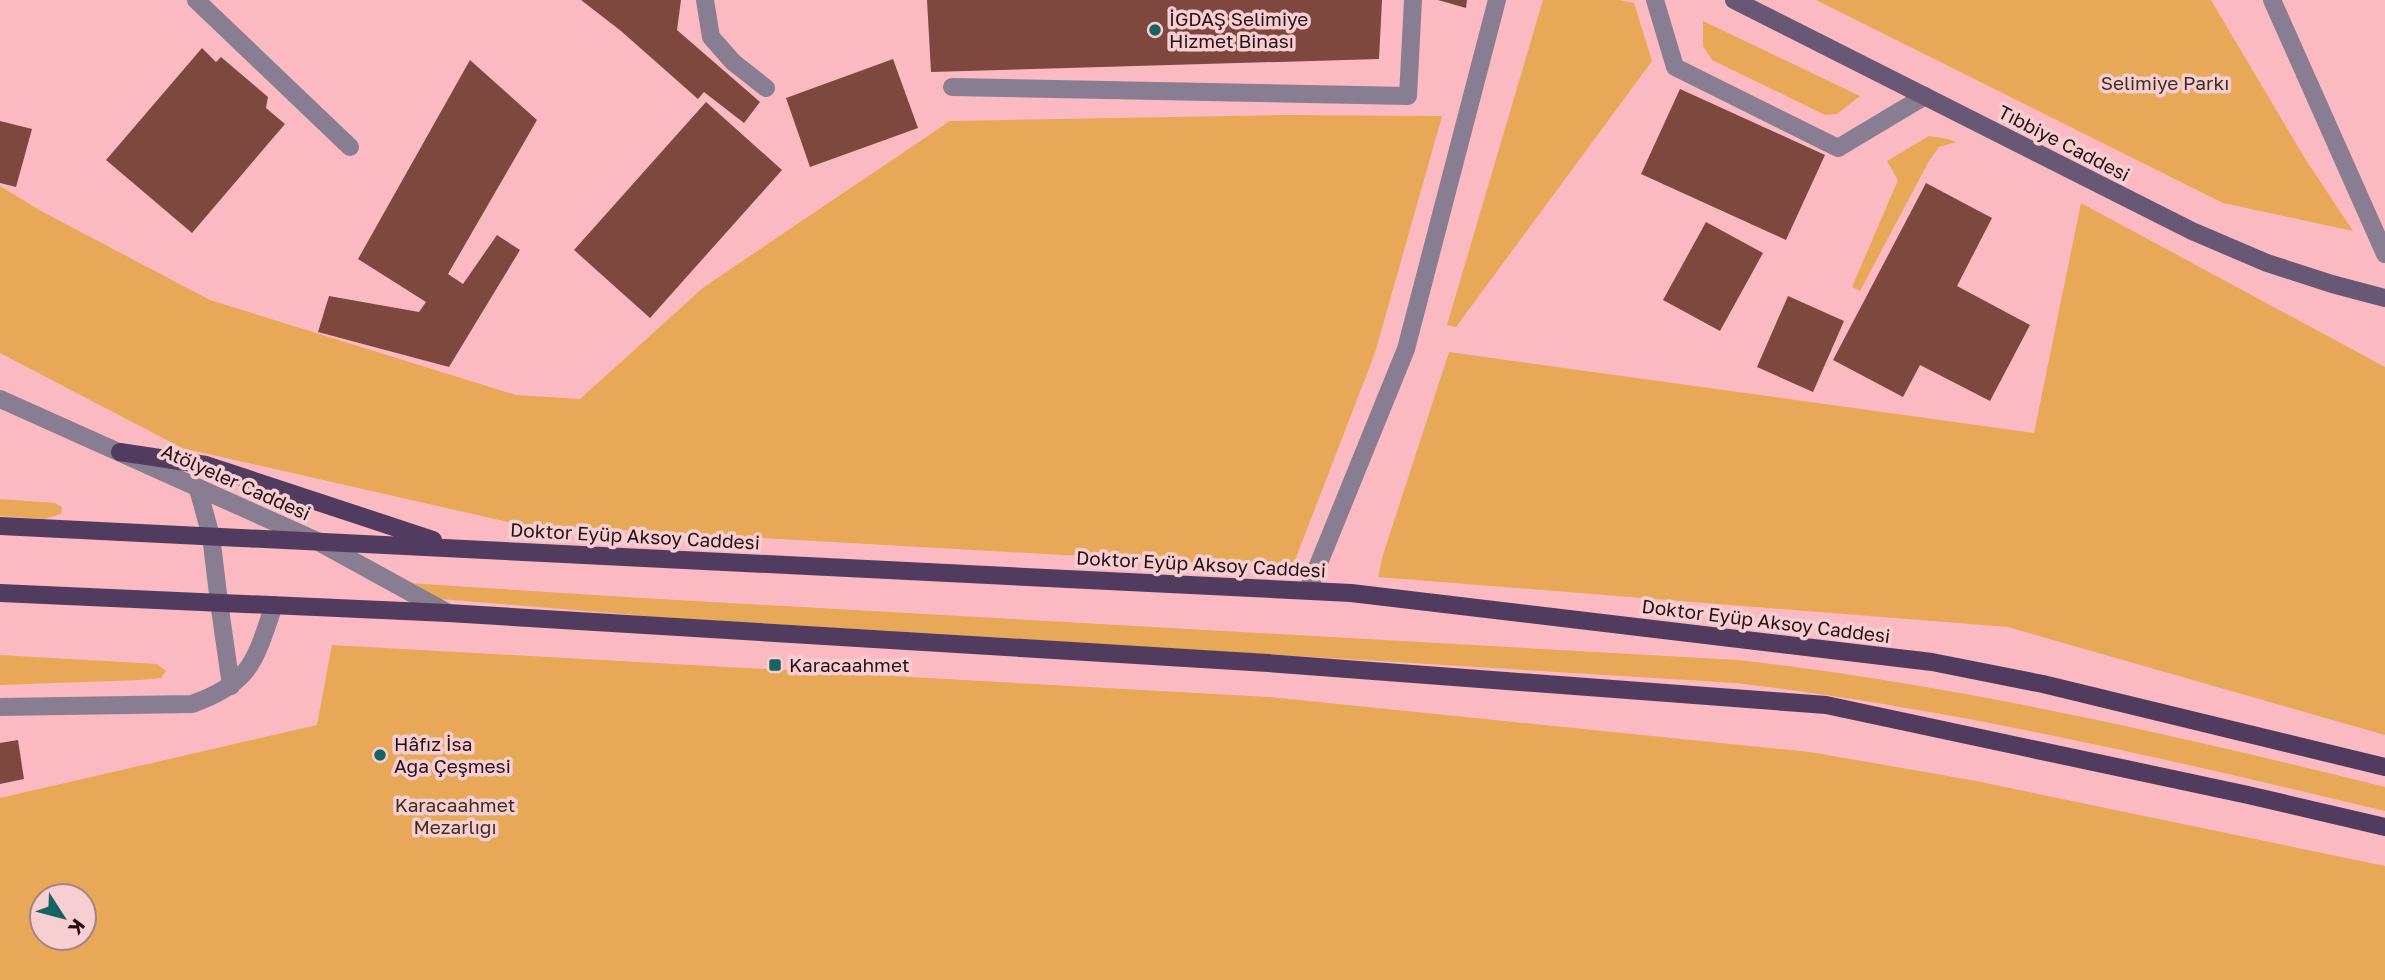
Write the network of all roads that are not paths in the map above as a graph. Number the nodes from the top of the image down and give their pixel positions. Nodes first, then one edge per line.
1 (196, 0) edge
2 (705, 0) edge
3 (1413, 0) edge
4 (1497, 0) edge
5 (1655, 0) edge
6 (1734, 0) edge
7 (2272, 0) edge
8 (952, 87) dead end
9 (766, 88) dead end
10 (1924, 96) junction
11 (350, 147) dead end
12 (2385, 254) edge
13 (2385, 298) edge
14 (0, 399) edge
15 (120, 452) junction
16 (198, 489) junction
17 (0, 526) edge
18 (211, 536) junction
19 (317, 541) junction
20 (456, 548) junction
21 (1308, 590) junction
22 (0, 593) edge
23 (219, 602) junction
24 (274, 605) junction
25 (448, 613) junction
26 (231, 685) junction
27 (0, 707) edge
28 (2385, 767) edge
29 (2385, 827) edge

1 - 11 street
2 - 9 street
3 - 8 street
4 - 21 street
5 - 10 street
6 - 10 main road, Tıbbiye Caddesi
7 - 12 street
10 - 13 main road, Tıbbiye Caddesi
14 - 15 street, Atölyeler Caddesi
15 - 16 street, Atölyeler Caddesi
15 - 20 main road
16 - 18 street
16 - 19 street, Atölyeler Caddesi
17 - 18 main road, Doktor Eyüp Aksoy Caddesi
18 - 19 main road, Doktor Eyüp Aksoy Caddesi
18 - 23 street
19 - 20 main road, Doktor Eyüp Aksoy Caddesi
19 - 25 street, Atölyeler Caddesi
20 - 21 main road, Doktor Eyüp Aksoy Caddesi
21 - 28 main road, Doktor Eyüp Aksoy Caddesi
22 - 23 main road
23 - 24 main road
23 - 26 street
24 - 25 main road
24 - 26 street
25 - 29 main road
26 - 27 street

